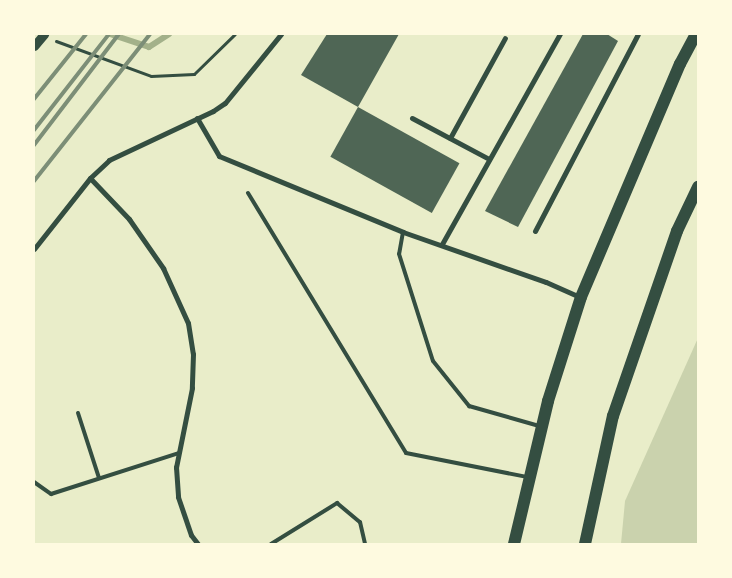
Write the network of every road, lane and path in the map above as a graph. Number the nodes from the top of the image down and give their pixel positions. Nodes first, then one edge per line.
1 (44, 34) edge
2 (235, 34) edge
3 (281, 34) edge
4 (560, 34) edge
5 (638, 34) edge
6 (696, 34) edge
7 (505, 38) dead end
8 (54, 40) dead end
9 (34, 46) edge
10 (197, 118) junction
11 (412, 118) dead end
12 (450, 138) junction
13 (489, 159) junction
14 (90, 178) junction
15 (698, 187) edge
16 (248, 193) dead end
17 (535, 231) dead end
18 (403, 232) junction
19 (442, 244) junction
20 (34, 249) edge
21 (581, 298) junction
22 (78, 413) dead end
23 (542, 427) junction
24 (179, 453) junction
25 (98, 478) junction
26 (530, 478) junction
27 (34, 482) edge
28 (198, 544) edge
29 (271, 544) edge
30 (366, 544) edge
31 (514, 544) edge
32 (585, 544) edge

1 - 9 street
2 - 8 path
3 - 10 street
4 - 13 street
5 - 17 street
6 - 21 main road
7 - 12 street
10 - 14 street
10 - 18 street
11 - 12 street
12 - 13 street
13 - 19 street
14 - 20 street
14 - 24 street
15 - 32 main road
16 - 26 lane
18 - 19 street
18 - 23 lane
19 - 21 street
21 - 23 main road
22 - 25 lane
23 - 26 main road
24 - 25 lane
24 - 28 street
25 - 27 lane
26 - 31 main road
29 - 30 lane

